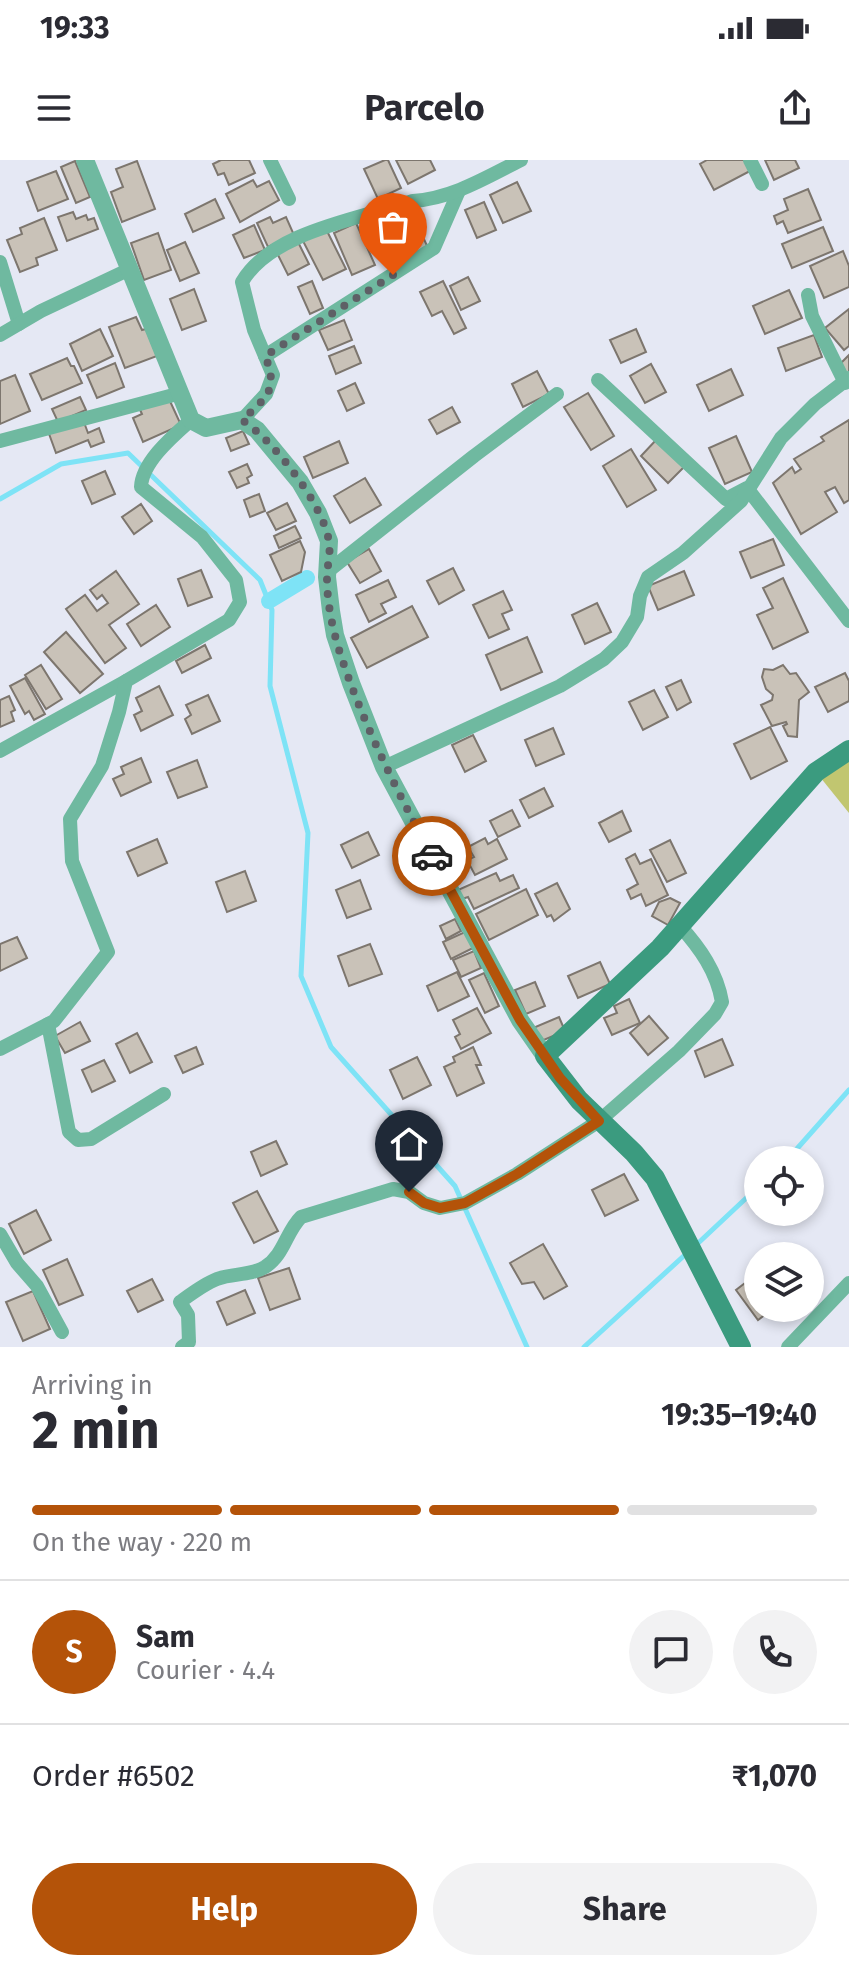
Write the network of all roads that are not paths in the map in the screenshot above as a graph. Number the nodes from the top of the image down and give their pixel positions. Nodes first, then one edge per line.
1 (85, 160) edge
2 (270, 160) edge
3 (521, 160) edge
4 (750, 160) edge
5 (762, 184) dead end
6 (458, 193) junction
7 (289, 199) dead end
8 (0, 262) edge
9 (130, 269) junction
10 (808, 295) dead end
11 (19, 324) junction
12 (0, 335) edge
13 (265, 356) junction
14 (598, 380) dead end
15 (847, 380) edge
16 (181, 393) junction
17 (557, 394) dead end
18 (191, 420) junction
19 (242, 420) junction
20 (0, 441) edge
21 (747, 488) junction
22 (327, 572) junction
23 (849, 621) edge
24 (126, 681) junction
25 (849, 750) edge
26 (0, 751) edge
27 (384, 767) junction
28 (680, 926) junction
29 (48, 1024) junction
30 (0, 1049) edge
31 (545, 1056) junction
32 (164, 1094) dead end
33 (599, 1121) junction
34 (0, 1234) edge
35 (849, 1283) edge
36 (62, 1332) dead end
37 (182, 1347) edge
38 (741, 1347) edge
39 (788, 1347) edge

1 - 9 street
2 - 7 street
3 - 6 street
4 - 5 street
6 - 13 street
6 - 13 street
8 - 11 street
9 - 11 street
9 - 16 street
10 - 15 street
11 - 12 street
13 - 19 street
14 - 21 street
15 - 21 street
16 - 18 street
16 - 20 street
17 - 22 street
18 - 19 street
18 - 24 street
19 - 22 street
21 - 23 street
21 - 27 street
22 - 27 street
24 - 26 street
24 - 29 street
25 - 28 main road
27 - 31 street
28 - 31 main road
28 - 33 street
29 - 30 street
29 - 32 street
31 - 33 main road
33 - 37 street
33 - 38 main road
34 - 36 street
35 - 39 street

